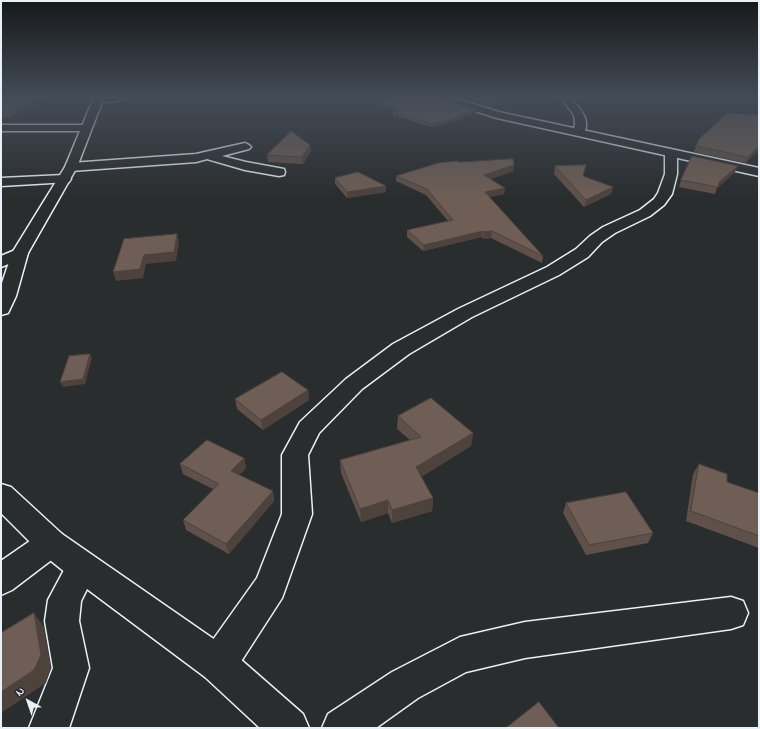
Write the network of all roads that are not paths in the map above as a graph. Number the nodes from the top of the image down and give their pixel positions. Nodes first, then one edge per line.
1 (85, 131) edge
2 (570, 131) edge
3 (579, 133) joint
4 (245, 147) dead end
5 (670, 154) junction
6 (207, 156) junction
7 (279, 172) dead end
8 (759, 172) edge
9 (68, 173) junction
10 (1, 182) edge
11 (20, 253) junction
12 (1, 262) edge
13 (1, 309) edge
14 (1, 494) edge
15 (52, 543) junction
16 (82, 566) junction
17 (1, 580) edge
18 (731, 613) dead end
19 (218, 664) junction
20 (49, 728) edge
21 (289, 728) edge
22 (342, 728) edge

1 - 9 street
2 - 3 street
3 - 5 street
4 - 6 street
5 - 8 street
5 - 19 street
6 - 7 street
6 - 9 street
9 - 10 street
9 - 11 street
11 - 12 street
11 - 13 street
14 - 15 street
15 - 16 street
15 - 17 street
16 - 19 street
16 - 20 street
18 - 22 street
19 - 21 street

